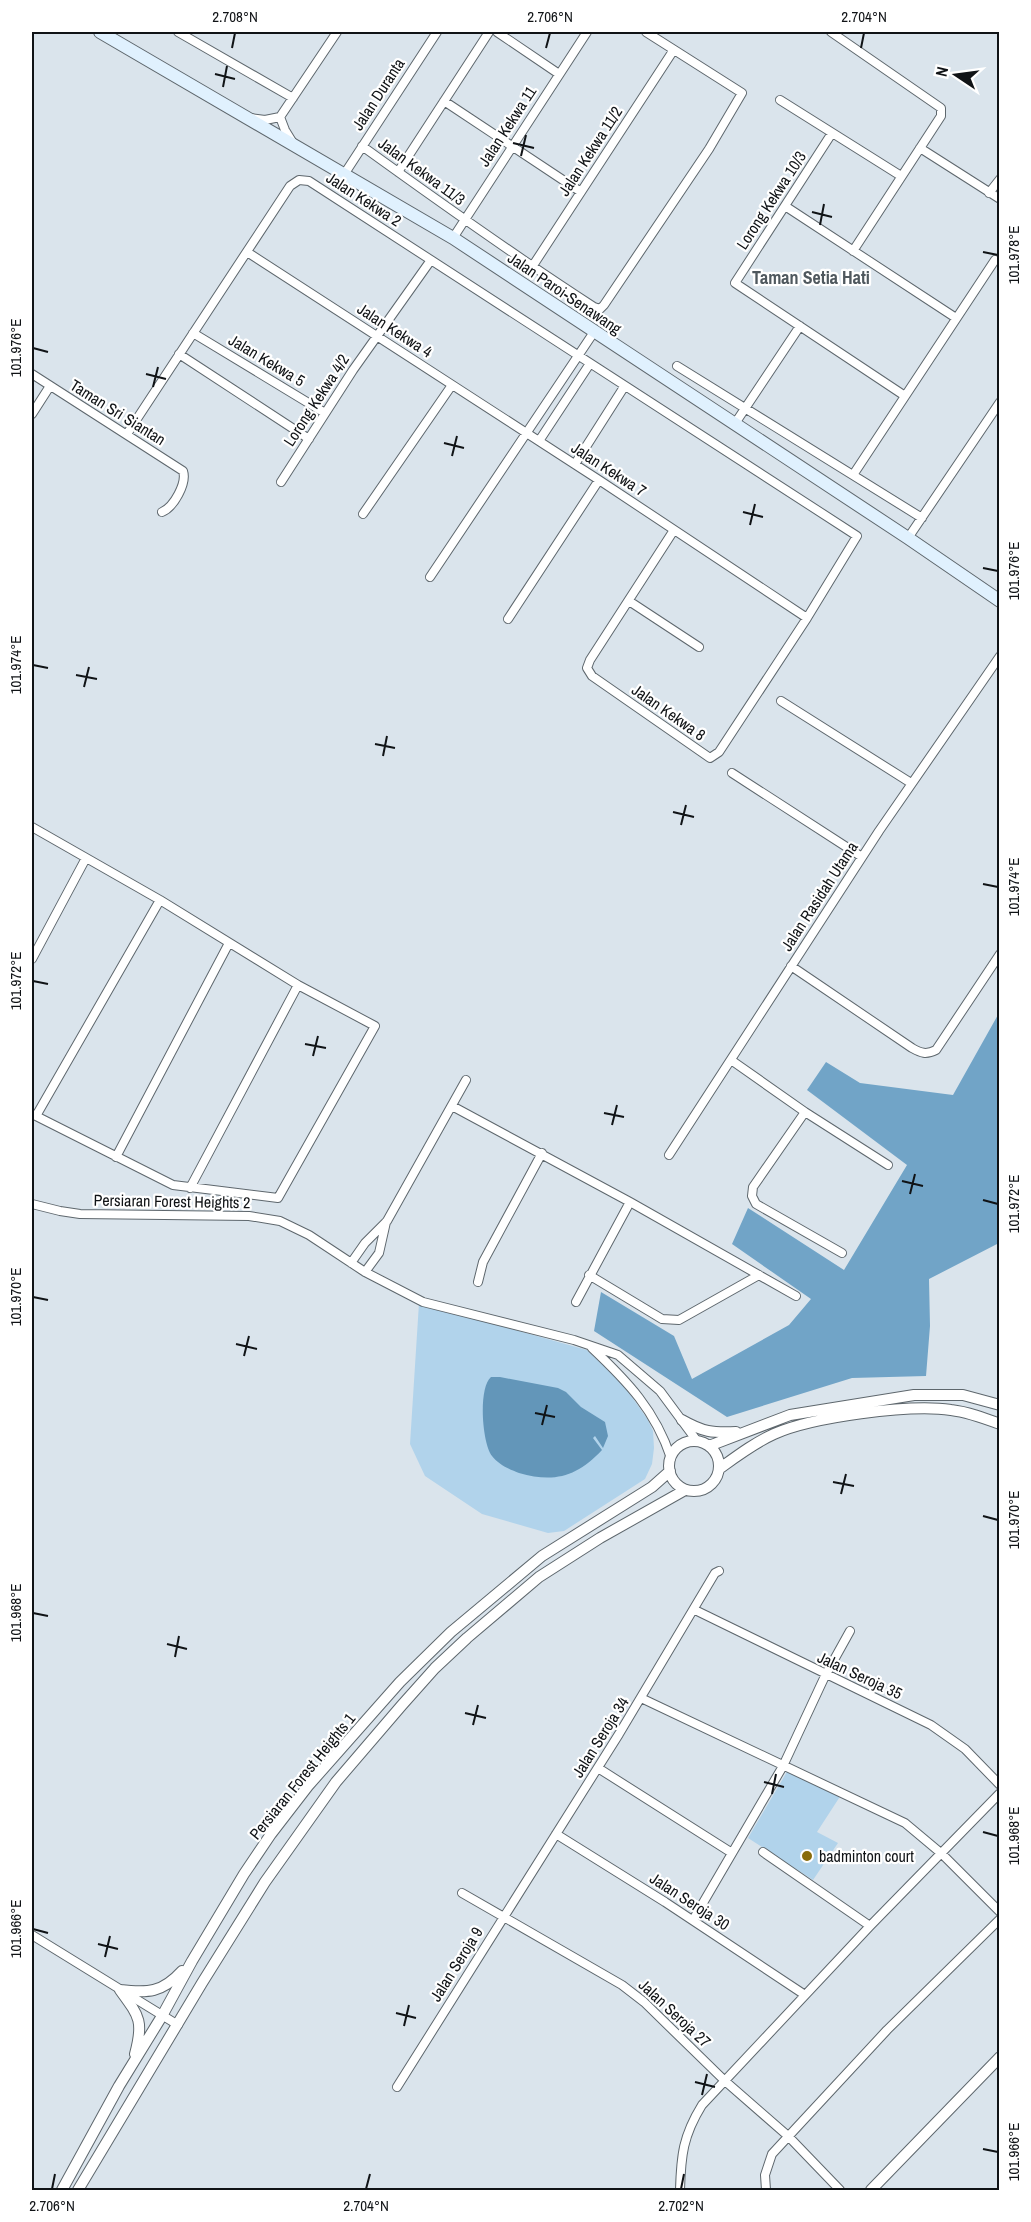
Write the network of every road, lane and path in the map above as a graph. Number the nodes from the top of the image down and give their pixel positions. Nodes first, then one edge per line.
1 (100, 32) edge
2 (181, 32) edge
3 (337, 32) edge
4 (437, 32) edge
5 (489, 32) edge
6 (497, 32) edge
7 (587, 32) edge
8 (646, 32) edge
9 (831, 32) edge
10 (673, 51) junction
11 (559, 74) junction
12 (292, 98) junction
13 (780, 100) dead end
14 (444, 101) junction
15 (280, 117) junction
16 (251, 118) junction
17 (832, 133) junction
18 (293, 143) junction
19 (362, 146) junction
20 (512, 146) junction
21 (920, 148) junction
22 (398, 172) junction
23 (345, 173) junction
24 (901, 176) junction
25 (999, 179) edge
26 (581, 192) junction
27 (989, 193) junction
28 (999, 199) edge
29 (785, 206) junction
30 (464, 220) junction
31 (453, 238) junction
32 (854, 251) junction
33 (247, 252) junction
34 (431, 260) junction
35 (995, 260) dead end
36 (532, 267) junction
37 (956, 318) junction
38 (800, 326) junction
39 (594, 332) junction
40 (193, 333) junction
41 (377, 337) junction
42 (179, 354) junction
43 (577, 357) junction
44 (589, 364) junction
45 (677, 366) dead end
46 (32, 374) edge
47 (452, 385) junction
48 (50, 386) junction
49 (624, 387) junction
50 (905, 396) junction
51 (999, 402) edge
52 (745, 408) junction
53 (325, 413) junction
54 (32, 414) edge
55 (734, 424) junction
56 (127, 434) junction
57 (527, 434) junction
58 (309, 439) junction
59 (539, 441) junction
60 (574, 464) junction
61 (853, 475) junction
62 (599, 480) junction
63 (281, 482) dead end
64 (162, 512) dead end
65 (363, 514) dead end
66 (922, 518) junction
67 (674, 530) junction
68 (857, 536) joint
69 (908, 538) junction
70 (430, 577) dead end
71 (629, 601) junction
72 (999, 602) edge
73 (807, 618) junction
74 (508, 620) dead end
75 (699, 647) dead end
76 (999, 656) edge
77 (781, 701) dead end
78 (732, 773) dead end
79 (911, 783) junction
80 (32, 827) edge
81 (862, 857) junction
82 (86, 858) junction
83 (160, 900) junction
84 (230, 943) junction
85 (999, 954) edge
86 (32, 959) edge
87 (791, 966) junction
88 (298, 985) junction
89 (731, 1060) junction
90 (466, 1080) dead end
91 (452, 1106) junction
92 (805, 1112) junction
93 (34, 1115) edge
94 (542, 1153) junction
95 (669, 1155) dead end
96 (116, 1157) junction
97 (888, 1165) dead end
98 (190, 1188) junction
99 (630, 1202) junction
100 (32, 1204) edge
101 (387, 1221) junction
102 (842, 1253) dead end
103 (351, 1263) junction
104 (365, 1272) junction
105 (589, 1275) junction
106 (759, 1275) junction
107 (478, 1282) dead end
108 (796, 1296) dead end
109 (576, 1302) dead end
110 (589, 1345) junction
111 (999, 1405) edge
112 (682, 1420) junction
113 (999, 1424) edge
114 (753, 1429) junction
115 (697, 1441) junction
116 (709, 1446) junction
117 (671, 1458) junction
118 (719, 1469) junction
119 (670, 1471) junction
120 (685, 1490) junction
121 (719, 1571) dead end
122 (694, 1610) junction
123 (850, 1631) dead end
124 (825, 1676) junction
125 (641, 1698) junction
126 (783, 1766) junction
127 (598, 1768) junction
128 (999, 1785) edge
129 (999, 1793) edge
130 (556, 1834) junction
131 (763, 1852) dead end
132 (732, 1853) junction
133 (942, 1854) junction
134 (462, 1893) dead end
135 (999, 1912) edge
136 (503, 1918) junction
137 (999, 1918) edge
138 (693, 1920) junction
139 (870, 1926) junction
140 (32, 1935) edge
141 (192, 1961) junction
142 (120, 1990) junction
143 (806, 1995) junction
144 (162, 2016) junction
145 (178, 2025) junction
146 (999, 2057) edge
147 (132, 2065) junction
148 (725, 2081) junction
149 (397, 2087) dead end
150 (788, 2136) junction
151 (62, 2190) edge
152 (78, 2190) edge
153 (680, 2190) edge
154 (766, 2190) edge
155 (840, 2190) edge
156 (870, 2190) edge

1 - 16 main road, Jalan Paroi-Senawang
2 - 12 street
3 - 12 street
4 - 19 street, Jalan Duranta
5 - 14 street
6 - 11 street
7 - 11 street, Jalan Kekwa 11
8 - 10 street
9 - 21 street
10 - 26 street, Jalan Kekwa 11/2
10 - 36 street, Jalan Kekwa 11/3
11 - 20 street, Jalan Kekwa 11
12 - 15 street
13 - 17 street
14 - 20 street
14 - 22 street
15 - 16 street
15 - 18 street
16 - 18 main road, Jalan Paroi-Senawang
17 - 24 street
17 - 29 street, Lorong Kekwa 10/3
18 - 23 main road, Jalan Paroi-Senawang
19 - 22 street, Jalan Kekwa 11/3
19 - 23 street, Jalan Duranta
20 - 26 street
20 - 30 street, Jalan Kekwa 11
21 - 24 street
21 - 27 street
22 - 30 street, Jalan Kekwa 11/3
23 - 31 main road, Jalan Paroi-Senawang
24 - 32 street
25 - 27 street
26 - 36 street, Jalan Kekwa 11/2
27 - 28 street
29 - 32 street
29 - 38 street, Lorong Kekwa 10/3
30 - 31 street, Jalan Kekwa 11
30 - 36 street, Jalan Kekwa 11/3
31 - 39 main road, Jalan Paroi-Senawang
32 - 37 street
33 - 34 street, Jalan Kekwa 2
33 - 40 street, Jalan Kekwa 2
33 - 41 street, Jalan Kekwa 4
34 - 41 street, Lorong Kekwa 4/2
34 - 43 street, Jalan Kekwa 2
35 - 37 street
37 - 50 street
38 - 50 street
38 - 52 street
39 - 43 street
39 - 55 main road, Jalan Paroi-Senawang
40 - 42 street, Jalan Kekwa 2
40 - 53 street, Jalan Kekwa 5
41 - 47 street, Jalan Kekwa 4
41 - 53 street, Lorong Kekwa 4/2
42 - 56 street, Jalan Kekwa 2
42 - 58 street
43 - 44 street, Jalan Kekwa 2
43 - 57 street
44 - 49 street, Jalan Kekwa 2
44 - 59 street
45 - 52 street
46 - 48 street, Taman Sri Siantan
47 - 57 street, Jalan Kekwa 4
47 - 65 street
48 - 54 street
48 - 56 street, Taman Sri Siantan
49 - 60 street
49 - 68 street, Jalan Kekwa 2
50 - 61 street
51 - 66 street
52 - 55 street
52 - 61 street
53 - 58 street, Lorong Kekwa 4/2
55 - 69 main road, Jalan Paroi-Senawang
56 - 64 street, Taman Sri Siantan
57 - 59 street, Jalan Kekwa 7
57 - 70 street
58 - 63 street, Lorong Kekwa 4/2
59 - 60 street, Jalan Kekwa 7
60 - 62 street, Jalan Kekwa 7
61 - 66 street
62 - 67 street, Jalan Kekwa 7
62 - 74 street
66 - 69 street
67 - 71 street, Jalan Kekwa 8
67 - 73 street, Jalan Kekwa 7
68 - 73 street, Jalan Kekwa 8
69 - 72 main road, Jalan Paroi-Senawang
71 - 73 street, Jalan Kekwa 8
71 - 75 street
76 - 79 street, Jalan Rasidah Utama
77 - 79 street
78 - 81 street
79 - 81 street, Jalan Rasidah Utama
80 - 82 street
81 - 87 street, Jalan Rasidah Utama
82 - 83 street
82 - 86 street
83 - 84 street
83 - 93 street
84 - 88 street
84 - 96 street
85 - 87 street
87 - 89 street, Jalan Rasidah Utama
88 - 98 street
88 - 98 street
89 - 92 street
89 - 95 street, Jalan Rasidah Utama
90 - 91 street
91 - 94 street
91 - 101 street
92 - 97 street
92 - 102 street
93 - 96 street
94 - 99 street
94 - 107 street
96 - 98 street
99 - 105 street
99 - 106 street
100 - 103 street, Persiaran Forest Heights 2
101 - 103 street
101 - 104 street
103 - 104 street, Persiaran Forest Heights 2
104 - 110 street, Persiaran Forest Heights 2
105 - 106 street
105 - 109 street
106 - 108 street
110 - 112 street, Persiaran Forest Heights 2
110 - 117 street
111 - 114 street
112 - 114 street
112 - 115 street, Persiaran Forest Heights 2
113 - 118 street
114 - 116 street
115 - 116 street
115 - 117 street
116 - 118 street
117 - 119 street
118 - 120 street
119 - 120 street
119 - 141 street, Persiaran Forest Heights 1
120 - 145 street, Persiaran Forest Heights 1
121 - 122 street, Jalan Seroja 34
122 - 124 street, Jalan Seroja 35
122 - 125 street, Jalan Seroja 34
123 - 124 street
124 - 126 street
124 - 128 street, Jalan Seroja 35
125 - 126 street
125 - 127 street, Jalan Seroja 34
126 - 132 street
126 - 133 street
127 - 130 street, Jalan Seroja 34
127 - 132 street
129 - 133 street
130 - 136 street, Jalan Seroja 34
130 - 138 street, Jalan Seroja 30
131 - 139 street
132 - 138 street
133 - 135 street
133 - 139 street
134 - 136 street, Jalan Seroja 27
136 - 148 street, Jalan Seroja 27
136 - 149 street, Jalan Seroja 9
137 - 150 street
138 - 143 street, Jalan Seroja 30
139 - 143 street
140 - 142 street
141 - 142 street
141 - 144 street, Persiaran Forest Heights 1
142 - 144 street
142 - 147 street
143 - 148 street
144 - 145 street
144 - 147 street, Persiaran Forest Heights 1
145 - 152 street, Persiaran Forest Heights 1
146 - 156 street
147 - 151 street, Persiaran Forest Heights 1
148 - 150 street, Jalan Seroja 27
148 - 153 street
150 - 154 street
150 - 155 street, Jalan Seroja 27

